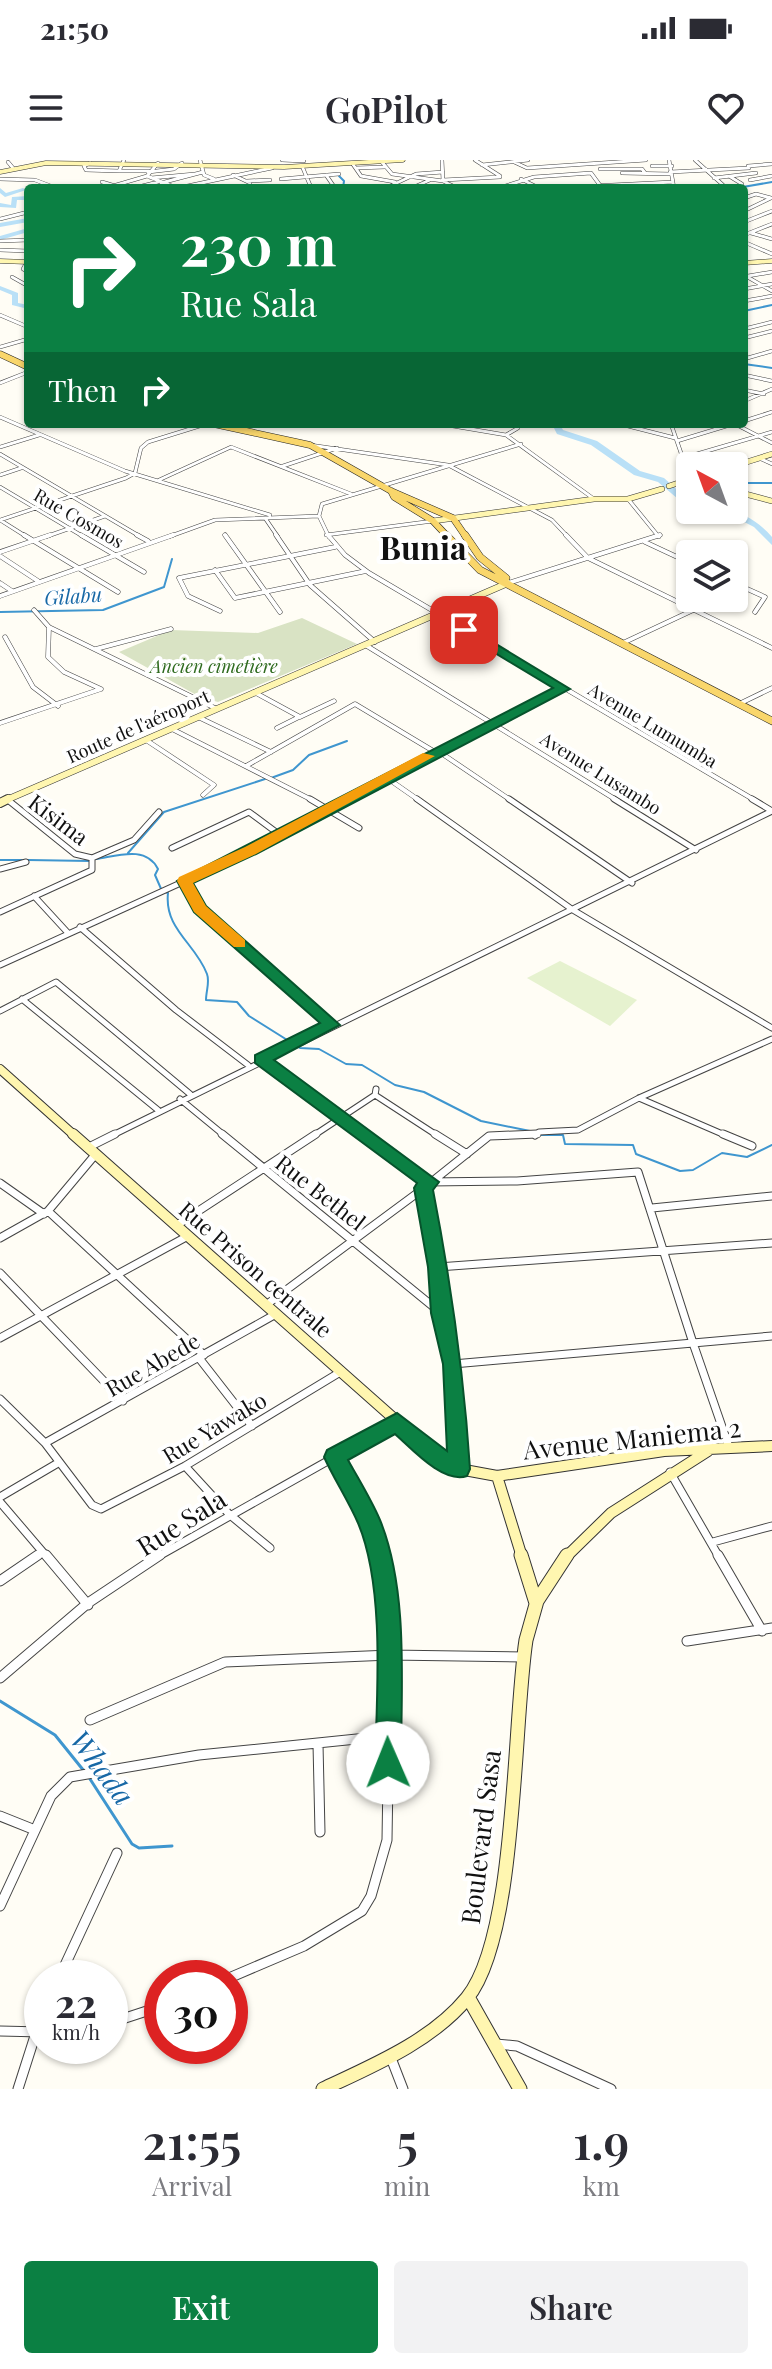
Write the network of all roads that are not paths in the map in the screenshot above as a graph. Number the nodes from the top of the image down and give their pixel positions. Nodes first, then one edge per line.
1 (282, 160) edge
2 (321, 160) edge
3 (403, 160) edge
4 (442, 160) edge
5 (475, 160) edge
6 (492, 160) edge
7 (528, 160) edge
8 (546, 160) edge
9 (602, 160) edge
10 (621, 160) edge
11 (646, 160) edge
12 (669, 160) edge
13 (695, 160) edge
14 (747, 160) edge
15 (766, 160) edge
16 (83, 161) edge
17 (373, 161) edge
18 (381, 161) edge
19 (629, 161) edge
20 (8, 162) edge
21 (26, 162) edge
22 (46, 162) edge
23 (124, 162) edge
24 (168, 162) edge
25 (201, 162) edge
26 (514, 162) edge
27 (90, 163) junction
28 (158, 163) junction
29 (182, 163) junction
30 (253, 163) edge
31 (304, 163) edge
32 (497, 163) junction
33 (325, 164) junction
34 (336, 164) junction
35 (772, 164) edge
36 (354, 165) junction
37 (482, 165) junction
38 (553, 165) junction
39 (754, 165) junction
40 (635, 166) dead end
41 (652, 166) dead end
42 (672, 166) junction
43 (274, 167) junction
44 (385, 167) junction
45 (13, 168) junction
46 (535, 168) junction
47 (618, 168) junction
48 (749, 168) junction
49 (600, 169) dead end
50 (119, 171) junction
51 (706, 171) junction
52 (0, 172) edge
53 (203, 172) junction
54 (443, 172) junction
55 (622, 173) junction
56 (645, 173) junction
57 (670, 173) junction
58 (149, 174) junction
59 (195, 174) junction
60 (232, 174) junction
61 (326, 175) junction
62 (554, 176) junction
63 (729, 176) junction
64 (772, 176) edge
65 (304, 177) junction
66 (500, 177) junction
67 (407, 178) junction
68 (714, 178) junction
69 (0, 179) edge
70 (214, 179) junction
71 (281, 179) junction
72 (521, 179) junction
73 (270, 180) dead end
74 (431, 180) junction
75 (750, 180) dead end
76 (206, 181) junction
77 (247, 181) junction
78 (443, 181) junction
79 (102, 182) dead end
80 (159, 182) junction
81 (395, 182) junction
82 (673, 182) joint
83 (509, 183) joint
84 (598, 183) junction
85 (630, 183) junction
86 (46, 184) edge
87 (109, 184) edge
88 (115, 184) edge
89 (151, 184) edge
90 (166, 184) edge
91 (195, 184) edge
92 (211, 184) edge
93 (248, 184) edge
94 (283, 184) edge
95 (308, 184) edge
96 (332, 184) edge
97 (392, 184) edge
98 (421, 184) edge
99 (449, 184) edge
100 (531, 184) edge
101 (572, 184) edge
102 (591, 184) edge
103 (722, 184) edge
104 (742, 184) dead end
105 (748, 197) edge
106 (772, 198) edge
107 (748, 209) edge
108 (772, 211) edge
109 (24, 213) edge
110 (0, 219) edge
111 (748, 220) edge
112 (748, 222) edge
113 (767, 226) junction
114 (772, 226) edge
115 (750, 232) joint
116 (772, 239) edge
117 (24, 240) edge
118 (0, 241) edge
119 (748, 244) edge
120 (760, 248) junction
121 (0, 250) edge
122 (748, 250) edge
123 (24, 251) edge
124 (772, 254) edge
125 (0, 261) edge
126 (24, 261) edge
127 (772, 261) edge
128 (748, 263) edge
129 (772, 272) edge
130 (748, 276) edge
131 (12, 277) dead end
132 (748, 278) edge
133 (24, 284) edge
134 (772, 284) edge
135 (763, 286) junction
136 (748, 288) edge
137 (772, 294) edge
138 (748, 300) edge
139 (0, 315) edge
140 (772, 322) edge
141 (24, 325) edge
142 (748, 328) edge
143 (772, 331) edge
144 (748, 337) edge
145 (24, 340) edge
146 (0, 347) edge
147 (772, 351) edge
148 (0, 354) edge
149 (748, 358) edge
150 (24, 368) edge
151 (24, 372) edge
152 (748, 376) edge
153 (772, 381) edge
154 (0, 383) edge
155 (772, 389) edge
156 (748, 391) edge
157 (770, 395) edge
158 (748, 400) edge
159 (772, 412) edge
160 (2, 419) edge
161 (748, 420) edge
162 (24, 427) edge
163 (25, 428) edge
164 (193, 428) edge
165 (247, 428) edge
166 (473, 428) edge
167 (500, 428) edge
168 (518, 428) dead end
169 (641, 428) edge
170 (672, 428) edge
171 (719, 428) edge
172 (742, 428) edge
173 (497, 431) junction
174 (772, 432) edge
175 (41, 434) junction
176 (506, 435) junction
177 (758, 436) junction
178 (676, 439) junction
179 (772, 443) edge
180 (521, 444) junction
181 (310, 445) junction
182 (0, 447) edge
183 (337, 448) junction
184 (681, 452) edge
185 (703, 452) edge
186 (0, 454) edge
187 (326, 454) junction
188 (772, 454) edge
189 (759, 458) junction
190 (748, 462) edge
191 (772, 464) edge
192 (448, 465) junction
193 (283, 466) junction
194 (21, 468) junction
195 (135, 473) junction
196 (0, 475) edge
197 (159, 480) junction
198 (676, 484) edge
199 (379, 485) junction
200 (0, 487) edge
201 (391, 491) junction
202 (351, 494) junction
203 (748, 495) edge
204 (72, 496) junction
205 (594, 499) junction
206 (628, 499) junction
207 (772, 501) edge
208 (35, 508) junction
209 (529, 508) junction
210 (105, 516) junction
211 (319, 516) junction
212 (278, 517) junction
213 (265, 518) junction
214 (453, 518) junction
215 (0, 520) edge
216 (433, 521) junction
217 (69, 529) junction
218 (225, 535) dead end
219 (326, 535) junction
220 (33, 540) junction
221 (148, 541) junction
222 (645, 542) junction
223 (335, 547) junction
224 (0, 554) edge
225 (113, 554) junction
226 (287, 556) junction
227 (676, 556) edge
228 (480, 557) junction
229 (588, 558) junction
230 (467, 559) junction
231 (245, 564) junction
232 (77, 568) junction
233 (215, 570) junction
234 (366, 571) junction
235 (144, 572) dead end
236 (38, 581) junction
237 (0, 583) edge
238 (508, 583) junction
239 (310, 585) junction
240 (748, 590) edge
241 (12, 591) junction
242 (118, 592) dead end
243 (268, 592) junction
244 (0, 596) edge
245 (676, 601) edge
246 (34, 610) dead end
247 (220, 611) dead end
248 (280, 612) dead end
249 (694, 612) edge
250 (698, 612) edge
251 (755, 612) dead end
252 (438, 614) junction
253 (49, 627) junction
254 (171, 629) dead end
255 (5, 637) dead end
256 (375, 642) junction
257 (625, 642) junction
258 (367, 646) junction
259 (772, 648) edge
260 (96, 649) junction
261 (772, 688) edge
262 (563, 689) junction
263 (254, 692) junction
264 (334, 701) dead end
265 (741, 703) junction
266 (58, 706) junction
267 (217, 709) junction
268 (198, 717) junction
269 (300, 717) junction
270 (772, 721) edge
271 (0, 723) edge
272 (495, 723) junction
273 (277, 728) dead end
274 (172, 729) junction
275 (146, 740) junction
276 (271, 752) junction
277 (436, 752) junction
278 (246, 766) junction
279 (387, 778) junction
280 (203, 795) dead end
281 (4, 802) edge
282 (328, 807) junction
283 (772, 811) edge
284 (159, 812) dead end
285 (359, 828) dead end
286 (280, 835) junction
287 (172, 848) dead end
288 (696, 850) junction
289 (93, 860) junction
290 (26, 862) dead end
291 (0, 869) edge
292 (184, 881) junction
293 (632, 883) junction
294 (34, 896) junction
295 (573, 910) junction
296 (0, 912) edge
297 (80, 927) junction
298 (68, 933) junction
299 (0, 965) edge
300 (22, 999) junction
301 (0, 1011) edge
302 (332, 1025) junction
303 (772, 1028) edge
304 (772, 1039) edge
305 (261, 1059) junction
306 (248, 1065) junction
307 (0, 1069) edge
308 (190, 1094) junction
309 (639, 1098) junction
310 (180, 1099) junction
311 (158, 1110) junction
312 (339, 1118) junction
313 (752, 1146) dead end
314 (91, 1152) junction
315 (467, 1154) junction
316 (263, 1169) junction
317 (0, 1183) edge
318 (426, 1185) junction
319 (772, 1196) edge
320 (652, 1208) junction
321 (46, 1212) junction
322 (177, 1225) junction
323 (188, 1236) junction
324 (0, 1238) edge
325 (355, 1240) junction
326 (772, 1243) edge
327 (665, 1251) junction
328 (438, 1267) junction
329 (0, 1273) edge
330 (118, 1273) junction
331 (266, 1305) junction
332 (441, 1313) junction
333 (276, 1314) junction
334 (40, 1315) junction
335 (772, 1336) edge
336 (0, 1338) edge
337 (693, 1343) junction
338 (201, 1356) junction
339 (453, 1364) junction
340 (342, 1371) junction
341 (0, 1399) edge
342 (123, 1401) junction
343 (397, 1422) junction
344 (252, 1426) junction
345 (45, 1443) junction
346 (772, 1446) edge
347 (729, 1447) junction
348 (710, 1450) junction
349 (335, 1457) junction
350 (58, 1463) junction
351 (185, 1466) junction
352 (459, 1469) junction
353 (670, 1472) junction
354 (497, 1476) junction
355 (0, 1499) edge
356 (229, 1514) junction
357 (772, 1526) edge
358 (713, 1542) junction
359 (270, 1548) dead end
360 (42, 1553) junction
361 (0, 1581) edge
362 (536, 1603) junction
363 (88, 1605) junction
364 (772, 1628) edge
365 (762, 1631) junction
366 (687, 1641) dead end
367 (390, 1655) junction
368 (524, 1657) junction
369 (0, 1678) edge
370 (90, 1720) dead end
371 (386, 1736) junction
372 (318, 1744) junction
373 (0, 1816) edge
374 (35, 1830) junction
375 (320, 1832) dead end
376 (117, 1853) dead end
377 (0, 1906) edge
378 (67, 1960) edge
379 (248, 1970) edge
380 (468, 1997) junction
381 (0, 2031) edge
382 (24, 2032) edge
383 (493, 2043) junction
384 (390, 2055) junction
385 (27, 2064) edge
386 (346, 2084) edge
387 (18, 2089) edge
388 (323, 2089) edge
389 (403, 2089) edge
390 (520, 2089) edge
391 (611, 2089) edge

1 - 31 street
2 - 33 street
3 - 18 street
4 - 54 street
5 - 37 street
6 - 32 street
7 - 26 street
8 - 38 street
9 - 10 street
9 - 38 street
10 - 19 street
11 - 19 street
12 - 42 street
13 - 51 street
14 - 39 street
15 - 35 street
16 - 22 street
16 - 27 street
17 - 18 street
17 - 36 street
18 - 44 street
19 - 40 street
20 - 45 street
21 - 22 street
21 - 45 street
23 - 27 street
23 - 28 street
23 - 50 street
24 - 28 street
24 - 29 street
25 - 29 street
25 - 30 street
25 - 53 street
26 - 32 street
26 - 46 street
27 - 50 street
28 - 58 street
29 - 58 street
30 - 43 street
31 - 33 street
31 - 43 street
31 - 65 street
32 - 37 street
33 - 34 street
34 - 36 street
34 - 61 street
35 - 39 street
36 - 44 street
36 - 81 street
37 - 66 street
38 - 46 street
39 - 48 street
41 - 42 street
42 - 57 street
43 - 60 street
43 - 71 street
44 - 67 street
45 - 52 street
46 - 62 street
47 - 49 street
47 - 55 street
47 - 56 street
48 - 51 street
48 - 63 street
50 - 58 street
51 - 57 street
51 - 68 street
53 - 59 street
53 - 70 street
54 - 67 street
54 - 78 street
55 - 56 street
55 - 85 street
56 - 57 street
57 - 82 street
58 - 59 street
58 - 80 street
58 - 88 street
59 - 80 street
60 - 70 street
60 - 77 street
61 - 65 street
61 - 96 street
62 - 72 street
62 - 84 street
62 - 101 street
63 - 68 street
63 - 104 street
64 - 75 street
65 - 71 street
65 - 95 street
66 - 78 street
66 - 83 street
67 - 74 street
67 - 81 street
68 - 103 street
69 - 86 street
70 - 76 street
71 - 94 street
72 - 83 street
72 - 100 street
73 - 77 street
74 - 78 street
74 - 98 street
76 - 91 street
76 - 92 street
77 - 93 street
78 - 99 street
79 - 87 street
80 - 89 street
80 - 90 street
81 - 97 street
82 - 85 street
84 - 85 street
84 - 102 street
105 - 106 street
106 - 107 street
108 - 111 street
109 - 110 street
112 - 113 street
113 - 114 street
113 - 115 street
115 - 116 street
117 - 118 street
119 - 120 street
120 - 122 street
120 - 124 street
121 - 123 street
125 - 126 street
127 - 128 street
129 - 130 street
131 - 133 street
132 - 135 street
134 - 135 street
135 - 136 street
135 - 137 street
137 - 138 street
139 - 141 street
140 - 142 street
143 - 144 street
145 - 146 street
147 - 149 street
148 - 150 main road
151 - 154 street
152 - 153 street
155 - 157 street
156 - 157 street
157 - 158 street
159 - 161 street
160 - 162 street
163 - 175 street
164 - 195 street
165 - 181 main road
166 - 173 street
167 - 173 street
168 - 176 street
169 - 178 street
170 - 178 street
171 - 178 street
172 - 177 street
173 - 176 street
174 - 177 street
175 - 182 street
175 - 195 street
176 - 180 street
177 - 179 street
177 - 185 street
178 - 184 street
180 - 192 street
180 - 205 street
181 - 183 street
181 - 187 main road
183 - 187 street
183 - 192 street
186 - 194 street
187 - 193 street
187 - 199 main road
188 - 189 street
189 - 190 street
189 - 191 street
192 - 199 street
192 - 209 street
193 - 197 street
193 - 202 street
194 - 196 street
194 - 204 street
195 - 197 street
195 - 204 street
197 - 212 street
198 - 206 street
199 - 201 main road
199 - 202 street
200 - 208 street, Rue Cosmos
201 - 214 main road
201 - 216 main road
202 - 211 street
203 - 207 street
204 - 208 street
204 - 210 street
205 - 206 street
205 - 209 street
206 - 222 street
208 - 215 street
208 - 217 street, Rue Cosmos
209 - 214 street
209 - 229 street
210 - 217 street
210 - 221 street
211 - 212 street
211 - 219 street, Avenue Lumumba
212 - 213 street
213 - 221 street
213 - 226 street
214 - 216 street
214 - 228 main road
215 - 220 street
216 - 219 street
216 - 230 main road
217 - 220 street
217 - 225 street, Rue Cosmos
218 - 231 street
219 - 223 street, Avenue Lumumba
220 - 224 street
220 - 232 street
221 - 225 street
222 - 227 street
222 - 229 street
223 - 226 street
223 - 234 street, Avenue Lumumba
224 - 236 street
225 - 232 street
225 - 235 street, Rue Cosmos
226 - 231 street
226 - 239 street
228 - 230 main road
228 - 238 main road
229 - 238 street
229 - 245 street
230 - 238 main road
231 - 233 street
231 - 243 street
232 - 236 street
232 - 242 street
233 - 243 street
233 - 247 street
234 - 239 street
234 - 252 street, Avenue Lumumba
236 - 241 street
237 - 241 street
238 - 252 street, Route de l'aéroport
238 - 257 main road
239 - 243 street
239 - 256 street
240 - 251 street
241 - 244 street
243 - 248 street
246 - 253 street
249 - 257 street
250 - 259 street
252 - 256 street, Route de l'aéroport
252 - 262 street, Avenue Lumumba
253 - 260 street
253 - 266 street
254 - 260 street
255 - 266 street
256 - 258 street, Route de l'aéroport
257 - 265 main road
258 - 263 street, Route de l'aéroport
258 - 272 street, Avenue Lusambo
260 - 267 street
261 - 265 street
262 - 272 street
262 - 283 street, Avenue Lumumba
263 - 267 street, Route de l'aéroport
263 - 269 street
264 - 269 street
265 - 270 main road
266 - 271 street
267 - 268 street, Route de l'aéroport
268 - 274 street, Route de l'aéroport
268 - 276 street
269 - 273 street
272 - 277 street
272 - 288 street, Avenue Lusambo
274 - 275 street, Route de l'aéroport
274 - 278 street
275 - 280 street
275 - 281 street, Route de l'aéroport
276 - 277 street
276 - 278 street
277 - 279 street
277 - 293 street
278 - 282 street
279 - 282 street
279 - 295 street
281 - 289 street, Kisima
282 - 285 street
282 - 286 street
283 - 288 street
284 - 289 street
286 - 287 street
286 - 292 street
288 - 293 street
289 - 294 street
290 - 291 street
292 - 297 street
292 - 302 street
293 - 295 street
294 - 296 street
294 - 298 street
295 - 302 street
295 - 303 street
297 - 298 street
297 - 306 street
298 - 299 street
300 - 301 street
300 - 308 street
300 - 311 street
302 - 305 street
304 - 309 street
305 - 306 street
305 - 312 street
306 - 308 street
307 - 314 street, Rue Prison centrale
308 - 310 street
309 - 313 street
309 - 315 street
310 - 311 street
310 - 316 street, Rue Bethel
311 - 314 street
312 - 315 street
312 - 316 street
312 - 318 street
314 - 321 street
314 - 322 street, Rue Prison centrale
315 - 318 street
316 - 322 street
316 - 325 street, Rue Bethel
317 - 321 street
318 - 320 street
318 - 325 street
318 - 328 street
319 - 320 street
320 - 327 street
321 - 324 street
321 - 330 street
322 - 323 street, Rue Prison centrale
323 - 330 street
323 - 331 street, Rue Prison centrale
325 - 331 street
325 - 332 street, Rue Bethel
326 - 327 street
327 - 328 street
327 - 337 street
328 - 332 street
329 - 334 street
330 - 334 street
330 - 338 street
331 - 333 street, Rue Prison centrale
332 - 339 street
333 - 338 street, Rue Abede
333 - 340 street, Rue Prison centrale
334 - 336 street
334 - 342 street
335 - 337 street
337 - 339 street
337 - 347 street
338 - 342 street, Rue Abede
338 - 344 street
339 - 352 street
340 - 343 street, Rue Prison centrale
340 - 344 street, Rue Yawako
341 - 345 street
342 - 345 street, Rue Abede
343 - 349 street, Rue Sala
343 - 352 street, Rue Prison centrale
344 - 351 street, Rue Yawako
345 - 350 street
346 - 347 street, Avenue Maniema 2
347 - 348 street, Avenue Maniema 2
348 - 353 street, Boulevard Sasa
348 - 354 street, Avenue Maniema 2
349 - 356 street, Rue Sala
349 - 367 street
350 - 351 street, Rue Yawako
350 - 355 street
351 - 356 street
352 - 354 street, Rue Prison centrale
353 - 358 street
353 - 362 street, Boulevard Sasa
354 - 362 street, Boulevard Sasa
355 - 360 street
356 - 359 street
356 - 363 street, Rue Sala
357 - 358 street
358 - 365 street
360 - 361 street
360 - 363 street
362 - 368 street, Boulevard Sasa
363 - 369 street, Rue Sala
364 - 365 street
365 - 366 street
367 - 368 street
367 - 370 street
367 - 371 street
368 - 380 street, Boulevard Sasa
371 - 372 street
371 - 379 street
372 - 374 street
372 - 375 street
373 - 374 street
374 - 377 street
376 - 378 street
380 - 383 street
380 - 384 street, Boulevard Sasa
381 - 382 street
383 - 390 street
383 - 391 street
384 - 386 street, Boulevard Sasa
384 - 389 street
385 - 387 street
386 - 388 street, Boulevard Sasa

